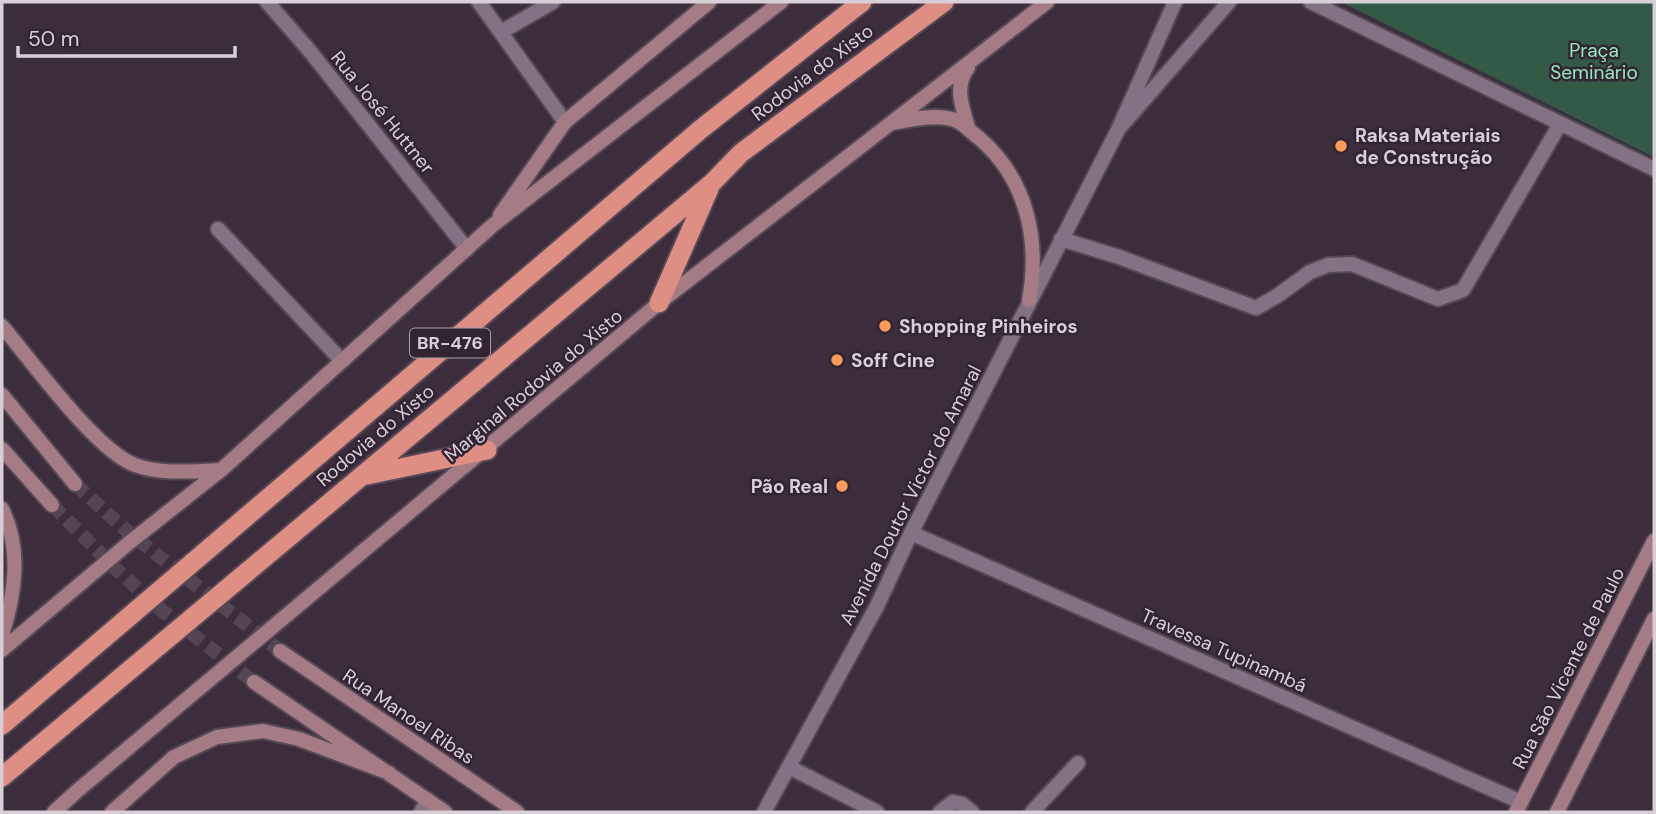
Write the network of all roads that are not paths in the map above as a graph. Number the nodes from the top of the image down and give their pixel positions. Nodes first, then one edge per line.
1 (267, 2) edge
2 (479, 2) edge
3 (553, 2) edge
4 (709, 2) edge
5 (781, 2) edge
6 (862, 2) edge
7 (944, 2) edge
8 (1047, 2) edge
9 (1175, 2) edge
10 (1229, 2) edge
11 (1311, 2) edge
12 (501, 32) junction
13 (973, 61) junction
14 (565, 122) junction
15 (890, 124) junction
16 (1560, 124) junction
17 (969, 130) junction
18 (1118, 130) junction
19 (1654, 169) edge
20 (712, 183) junction
21 (493, 225) junction
22 (218, 229) dead end
23 (1061, 239) junction
24 (467, 249) junction
25 (1029, 300) junction
26 (659, 303) junction
27 (2, 326) edge
28 (342, 361) junction
29 (2, 395) edge
30 (2, 449) edge
31 (487, 450) junction
32 (221, 470) junction
33 (362, 475) junction
34 (75, 484) tunnel mouth
35 (52, 505) tunnel mouth
36 (2, 509) edge
37 (911, 533) junction
38 (1654, 541) edge
39 (1654, 619) edge
40 (2, 635) edge
41 (2, 650) edge
42 (280, 651) tunnel mouth
43 (254, 682) tunnel mouth
44 (2, 724) edge
45 (1078, 763) dead end
46 (789, 767) junction
47 (389, 773) junction
48 (2, 777) edge
49 (424, 806) edge
50 (1519, 807) edge
51 (54, 812) edge
52 (112, 812) edge
53 (446, 812) edge
54 (517, 812) edge
55 (764, 812) edge
56 (877, 812) edge
57 (940, 812) edge
58 (972, 812) edge
59 (1032, 812) edge
60 (1557, 812) edge

1 - 24 street, Rua José Huttner
2 - 12 street
3 - 12 street
4 - 14 main road
5 - 21 main road
6 - 44 highway, Rodovia do Xisto / BR-476
7 - 20 highway, Rodovia do Xisto / BR-476
8 - 13 main road, Marginal Rodovia do Xisto
9 - 18 street, Avenida Doutor Victor do Amaral
10 - 18 street
11 - 16 street
12 - 14 street
13 - 15 main road, Marginal Rodovia do Xisto
13 - 17 main road
14 - 21 main road
15 - 17 main road
15 - 26 main road, Marginal Rodovia do Xisto
16 - 19 street
16 - 23 street
17 - 25 main road
18 - 23 street, Avenida Doutor Victor do Amaral
20 - 26 highway
20 - 33 highway, Rodovia do Xisto / BR-476
21 - 24 main road
22 - 28 street
23 - 25 street, Avenida Doutor Victor do Amaral
24 - 28 main road
25 - 37 street, Avenida Doutor Victor do Amaral
26 - 31 main road, Marginal Rodovia do Xisto
27 - 32 main road
28 - 32 main road
29 - 34 main road
30 - 35 main road
31 - 33 highway
31 - 51 main road, Marginal Rodovia do Xisto
32 - 41 main road
33 - 48 highway, Rodovia do Xisto / BR-476
36 - 40 main road
37 - 46 street, Avenida Doutor Victor do Amaral
37 - 50 street, Travessa Tupinambá
38 - 50 main road, Rua São Vicente de Paulo
39 - 60 main road
42 - 54 main road, Rua Manoel Ribas
43 - 47 main road
45 - 59 street
46 - 55 street, Avenida Doutor Victor do Amaral
46 - 56 street
47 - 49 main road
47 - 52 main road
49 - 53 main road
57 - 58 street

